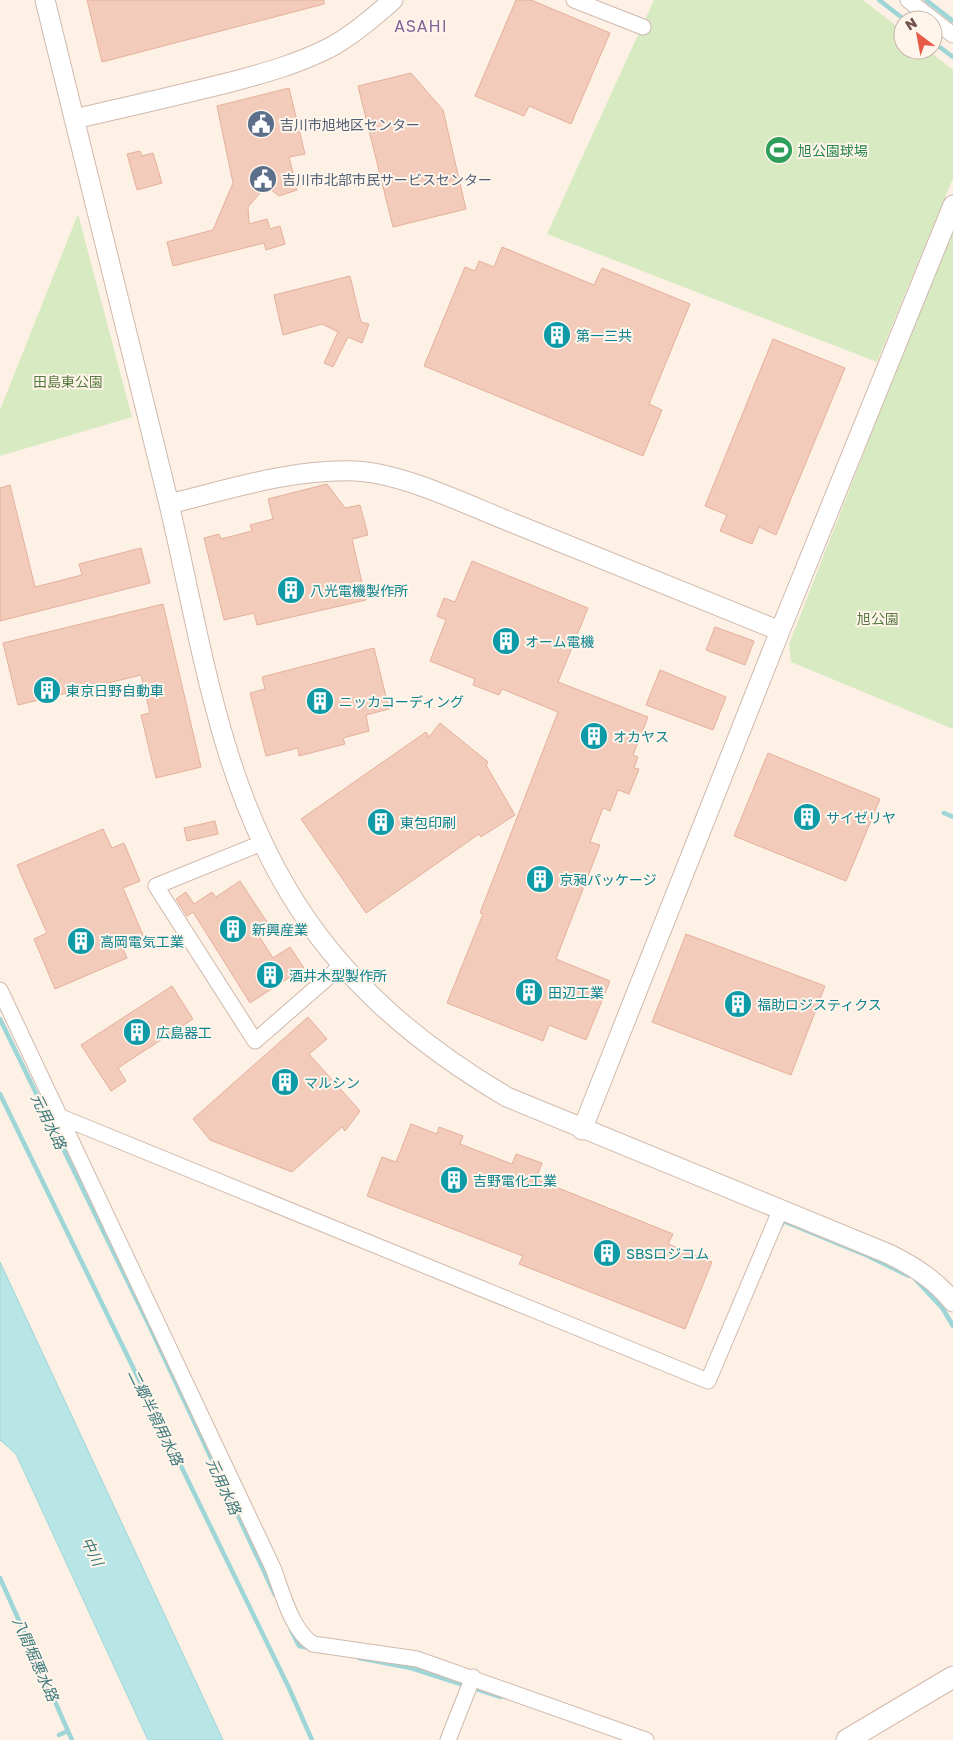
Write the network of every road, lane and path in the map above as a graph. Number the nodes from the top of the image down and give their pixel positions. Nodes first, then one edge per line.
1 (45, 0) edge
2 (392, 0) edge
3 (574, 0) edge
4 (908, 0) edge
5 (643, 27) dead end
6 (953, 35) edge
7 (74, 119) junction
8 (953, 205) edge
9 (169, 504) junction
10 (780, 631) junction
11 (262, 843) junction
12 (341, 966) junction
13 (0, 990) edge
14 (62, 1117) junction
15 (582, 1130) junction
16 (780, 1211) junction
17 (953, 1302) edge
18 (473, 1677) junction
19 (953, 1677) edge
20 (448, 1740) edge
21 (646, 1740) edge
22 (847, 1740) edge

1 - 7 street
2 - 7 street
3 - 5 street
4 - 6 street
7 - 9 street
8 - 10 street
9 - 10 street
9 - 11 street
10 - 15 street
11 - 12 street
11 - 12 street
12 - 15 street
13 - 14 street
14 - 16 street
14 - 18 street
15 - 16 street
16 - 17 street
18 - 20 street
18 - 21 street
19 - 22 main road

